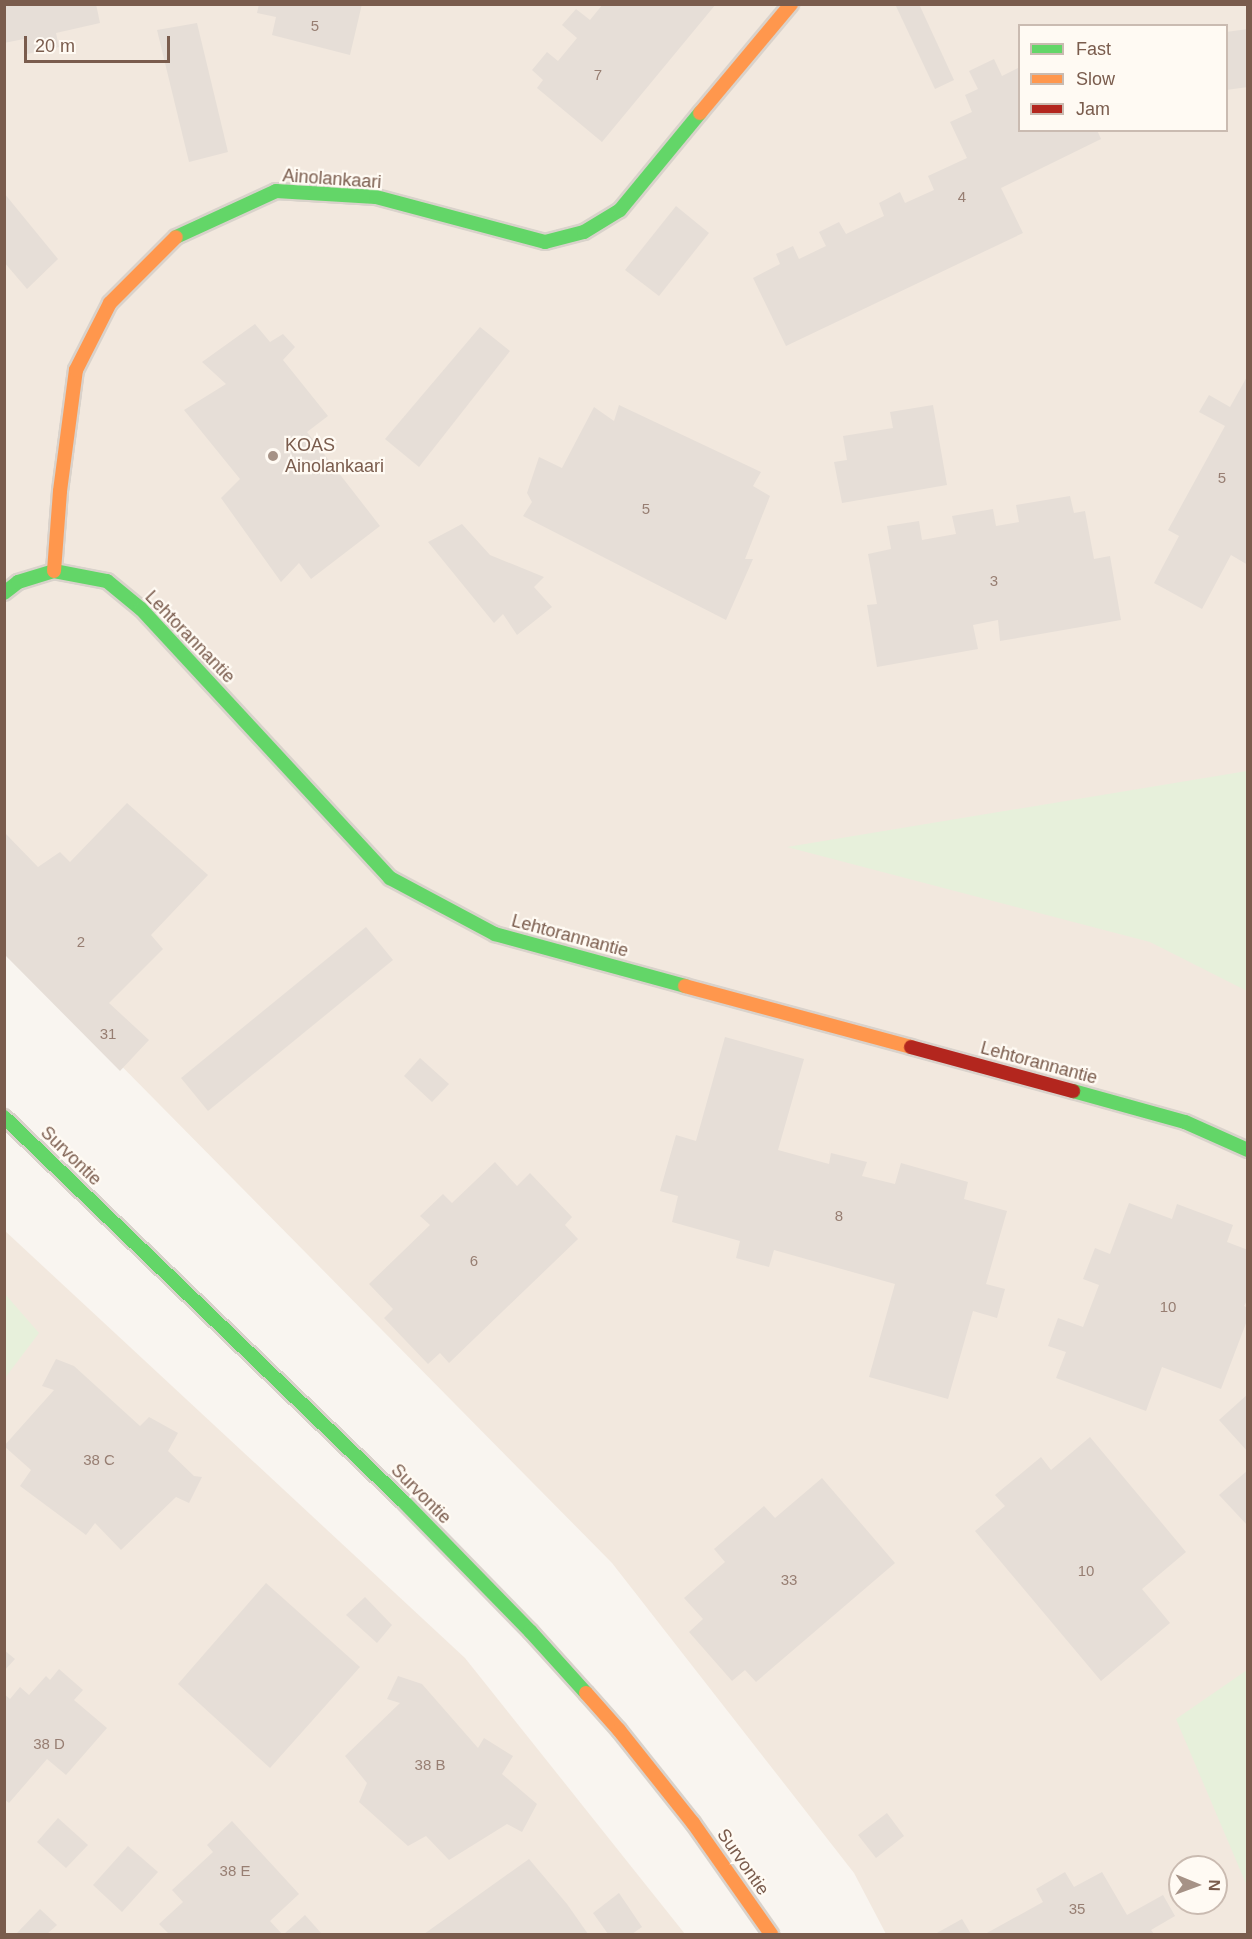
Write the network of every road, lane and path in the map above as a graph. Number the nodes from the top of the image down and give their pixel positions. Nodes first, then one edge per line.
1 (792, 4) edge
2 (54, 571) junction
3 (4, 593) edge
4 (4, 1117) edge
5 (1248, 1150) edge
6 (771, 1935) edge

1 - 2 street, Ainolankaari
2 - 3 street, Lehtorannantie
2 - 5 street, Lehtorannantie
4 - 6 street, Survontie

